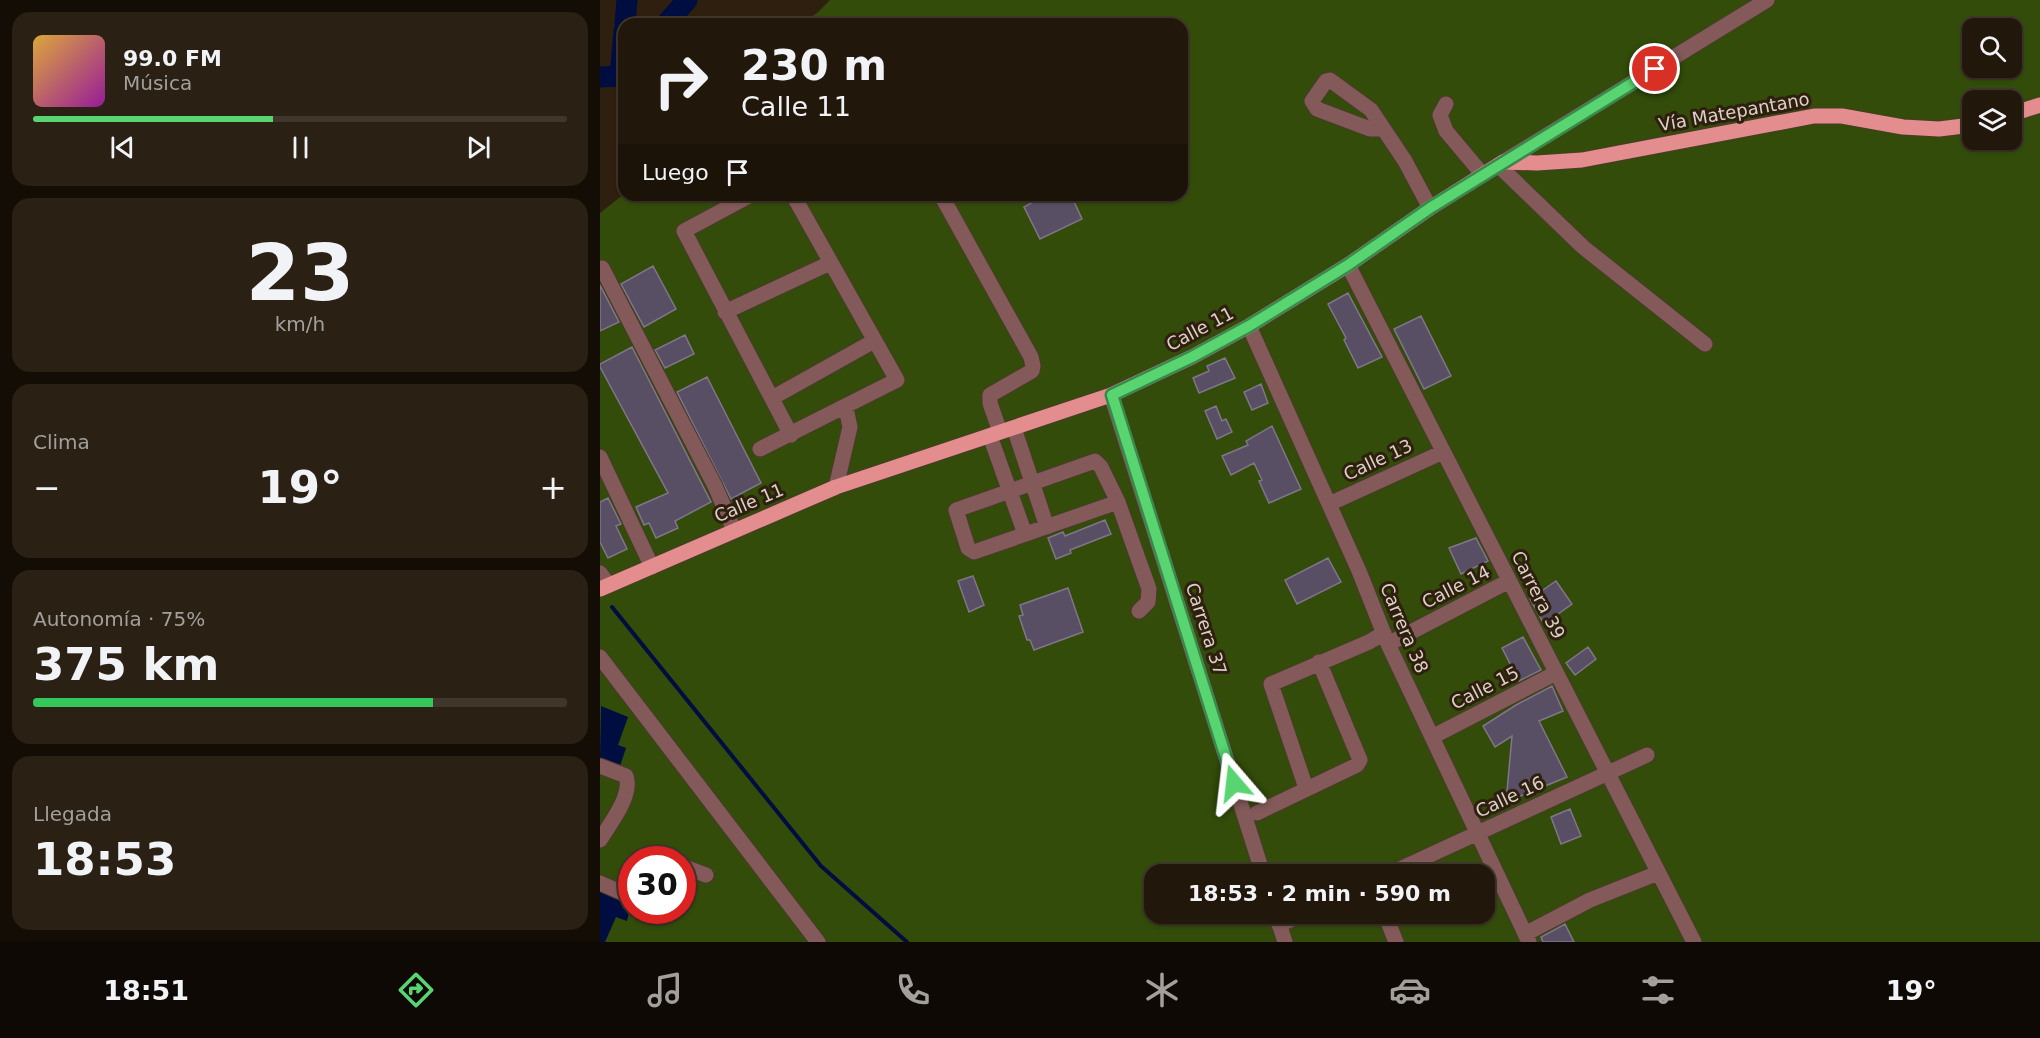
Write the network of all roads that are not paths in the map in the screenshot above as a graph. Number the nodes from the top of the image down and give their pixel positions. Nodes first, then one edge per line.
1 (1767, 0) edge
2 (1748, 5) edge
3 (1446, 104) dead end
4 (2040, 105) edge
5 (2022, 111) edge
6 (1962, 126) edge
7 (1383, 129) dead end
8 (1500, 164) junction
9 (1483, 175) junction
10 (740, 201) edge
11 (796, 201) edge
12 (944, 201) edge
13 (1430, 208) junction
14 (830, 263) junction
15 (1348, 265) junction
16 (602, 268) dead end
17 (725, 312) junction
18 (1249, 326) junction
19 (874, 341) junction
20 (1705, 344) dead end
21 (1112, 395) junction
22 (772, 398) junction
23 (846, 408) junction
24 (1001, 432) junction
25 (791, 435) junction
26 (760, 449) dead end
27 (1443, 452) junction
28 (600, 457) edge
29 (1033, 482) junction
30 (836, 487) junction
31 (1010, 491) junction
32 (1118, 502) junction
33 (1329, 504) junction
34 (1047, 526) junction
35 (734, 530) junction
36 (1025, 534) junction
37 (652, 567) junction
38 (1509, 581) junction
39 (603, 582) edge
40 (1139, 611) dead end
41 (1386, 639) junction
42 (600, 657) edge
43 (1319, 662) junction
44 (1556, 673) junction
45 (1432, 737) junction
46 (1647, 755) dead end
47 (600, 766) edge
48 (1608, 773) junction
49 (1306, 788) junction
50 (1257, 813) dead end
51 (1478, 833) junction
52 (600, 840) edge
53 (1260, 864) edge
54 (1411, 864) edge
55 (696, 871) edge
56 (1659, 873) junction
57 (706, 875) dead end
58 (600, 883) edge
59 (618, 891) edge
60 (1279, 924) edge
61 (1389, 924) edge
62 (1527, 938) edge
63 (818, 942) edge
64 (1285, 942) edge
65 (1396, 942) edge
66 (1694, 942) edge

1 - 2 street, Calle 11
2 - 8 street, Calle 11
3 - 9 street
4 - 5 main road
6 - 8 main road, Vía Matepantano
7 - 13 street
8 - 9 main road, Calle 11
8 - 20 street
9 - 13 main road, Calle 11
10 - 17 street
11 - 14 street
12 - 24 street
13 - 15 main road, Calle 11
14 - 17 street
14 - 19 street
15 - 18 main road, Calle 11
15 - 27 street, Carrera 39
16 - 35 street
17 - 22 street
18 - 21 main road, Calle 11
18 - 33 street, Carrera 38
19 - 22 street
19 - 23 street
21 - 24 main road, Calle 11
21 - 53 street, Carrera 37
22 - 25 street
23 - 25 street
23 - 30 street
24 - 29 street
24 - 30 main road, Calle 11
24 - 31 street
25 - 26 street
27 - 33 street, Calle 13
27 - 38 street, Carrera 39
28 - 37 street
29 - 31 street
29 - 32 street
29 - 34 street
30 - 35 main road, Calle 11
31 - 36 street
31 - 36 street
32 - 34 street
32 - 40 street
33 - 41 street, Carrera 38
34 - 36 street
35 - 37 main road, Calle 11
37 - 39 main road, Calle 11
38 - 41 street, Calle 14
38 - 44 street, Carrera 39
41 - 43 street, Calle 14
41 - 45 street, Carrera 38
42 - 63 street
43 - 49 street, Calle 14
43 - 49 street
44 - 45 street, Calle 15
44 - 48 street, Carrera 39
45 - 51 street, Carrera 38
46 - 48 street, Calle 16
47 - 52 street
48 - 51 street, Calle 16
48 - 56 street, Carrera 39
49 - 50 street
51 - 54 street, Calle 16
51 - 62 street, Carrera 38
55 - 57 street
56 - 62 street
56 - 66 street, Carrera 39
58 - 59 street
60 - 64 street
61 - 65 street

